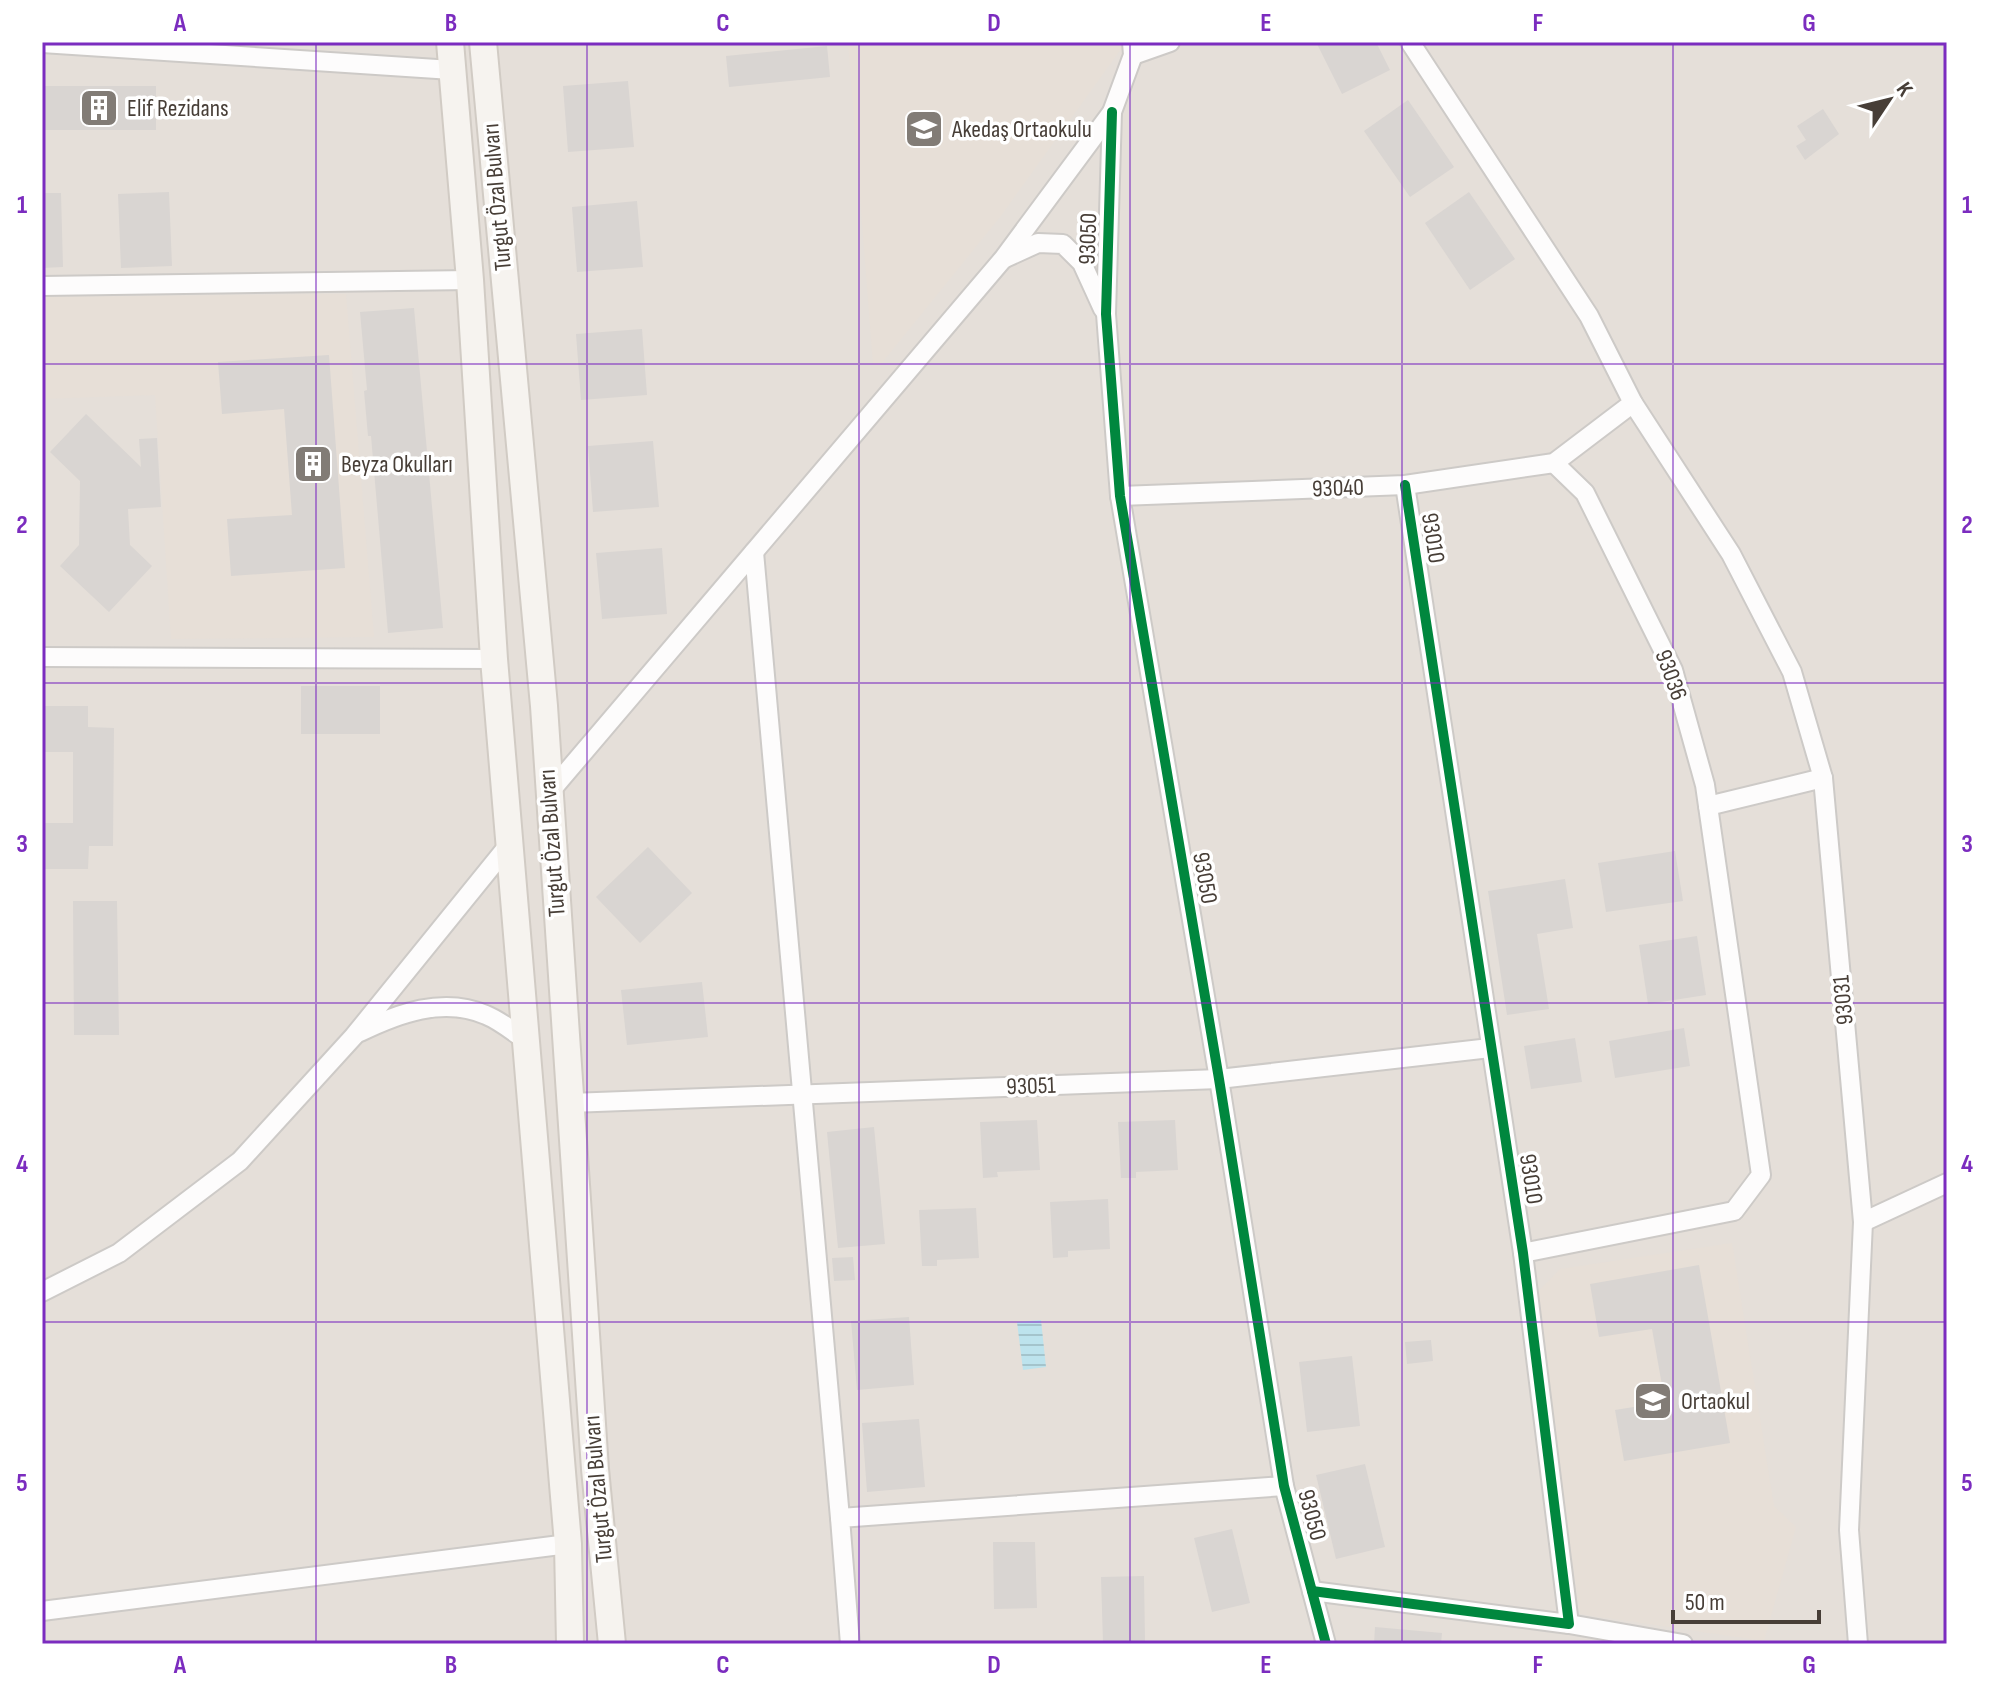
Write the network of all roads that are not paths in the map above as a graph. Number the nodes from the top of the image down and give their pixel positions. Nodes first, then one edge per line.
1 (450, 42) edge
2 (483, 42) edge
3 (1170, 42) edge
4 (1410, 42) edge
5 (42, 43) edge
6 (1133, 49) edge
7 (452, 70) junction
8 (1112, 112) junction
9 (1003, 259) junction
10 (470, 280) junction
11 (42, 286) edge
12 (1106, 314) junction
13 (1633, 403) junction
14 (1554, 463) junction
15 (1405, 485) junction
16 (1120, 496) junction
17 (754, 552) junction
18 (42, 657) edge
19 (494, 659) junction
20 (1823, 778) junction
21 (548, 794) junction
22 (1708, 806) junction
23 (512, 841) junction
24 (354, 1036) junction
25 (528, 1042) junction
26 (1490, 1048) junction
27 (1219, 1079) junction
28 (803, 1095) junction
29 (570, 1103) junction
30 (1947, 1183) edge
31 (1863, 1222) junction
32 (1523, 1253) junction
33 (42, 1292) edge
34 (1284, 1486) junction
35 (840, 1518) junction
36 (568, 1544) junction
37 (1312, 1591) junction
38 (42, 1611) edge
39 (1569, 1624) junction
40 (570, 1644) edge
41 (612, 1644) edge
42 (850, 1644) edge
43 (1326, 1644) edge
44 (1683, 1644) edge
45 (1858, 1644) edge

1 - 7 main road, Turgut Özal Bulvarı
2 - 21 main road, Turgut Özal Bulvarı
3 - 6 street
4 - 13 street
5 - 7 street
6 - 8 street
7 - 10 main road, Turgut Özal Bulvarı
8 - 9 street
8 - 12 street, 93050
9 - 12 street
9 - 17 street
10 - 11 street
10 - 19 main road, Turgut Özal Bulvarı
12 - 16 street, 93050
13 - 14 street
13 - 20 street, 93031
14 - 15 street, 93040
14 - 22 street, 93036
15 - 16 street, 93040
15 - 26 street, 93010
16 - 27 street, 93050
17 - 21 street
17 - 28 street
18 - 19 street
19 - 23 main road, Turgut Özal Bulvarı
20 - 22 street
20 - 31 street, 93031
21 - 29 main road, Turgut Özal Bulvarı
22 - 32 street, 93036
23 - 24 street
23 - 25 main road, Turgut Özal Bulvarı
24 - 25 street
24 - 33 street
25 - 36 main road, Turgut Özal Bulvarı
26 - 27 street, 93051
26 - 32 street, 93010
27 - 28 street, 93051
27 - 34 street, 93050
28 - 29 street, 93051
28 - 35 street
29 - 41 main road, Turgut Özal Bulvarı
30 - 31 street
31 - 45 street, 93031
32 - 39 street, 93010
34 - 35 street
34 - 37 street, 93050
35 - 42 street
36 - 38 street
36 - 40 main road, Turgut Özal Bulvarı
37 - 39 street
37 - 43 street, 93050
39 - 44 street

